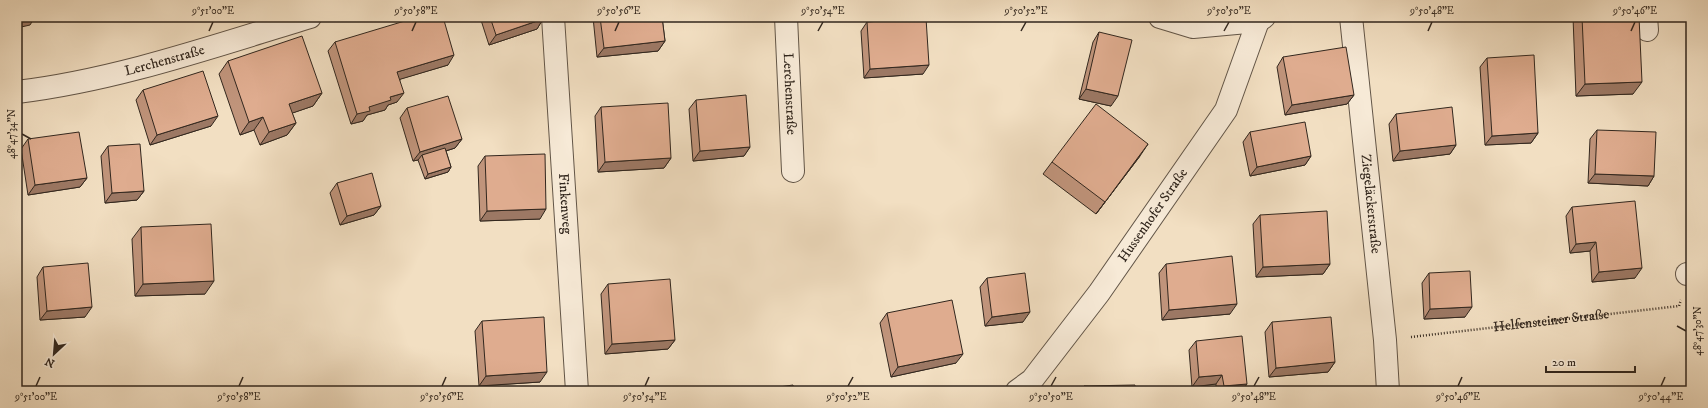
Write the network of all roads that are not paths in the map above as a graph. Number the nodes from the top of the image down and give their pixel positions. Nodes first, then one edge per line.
1 (310, 17) edge
2 (553, 17) edge
3 (786, 17) edge
4 (1160, 17) edge
5 (1351, 17) edge
6 (1261, 19) edge
7 (17, 92) edge
8 (793, 172) dead end
9 (1027, 387) edge
10 (577, 391) edge
11 (1388, 391) edge

1 - 7 street, Lerchenstraße
2 - 10 street, Finkenweg
3 - 8 street, Lerchenstraße
4 - 6 street
5 - 11 street, Ziegeläckerstraße
6 - 9 street, Hussenhofer Straße

